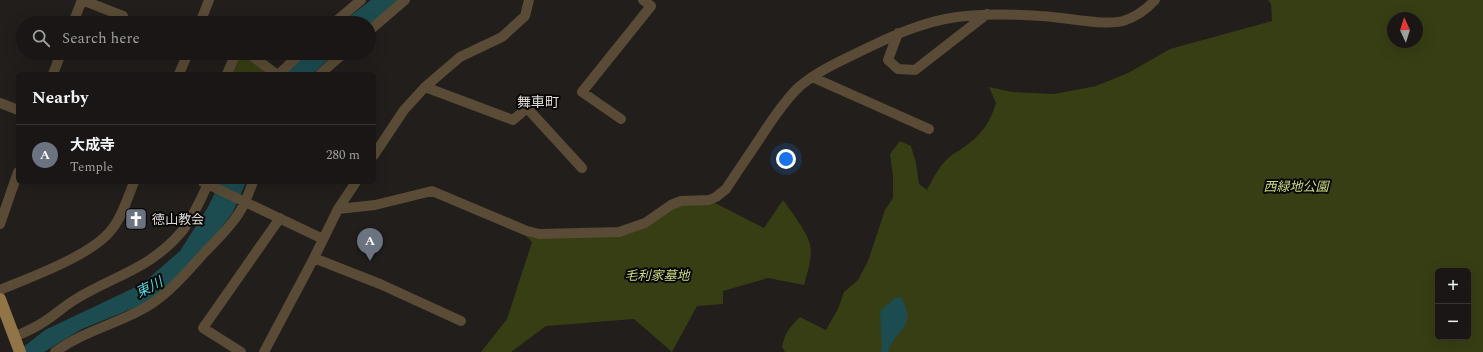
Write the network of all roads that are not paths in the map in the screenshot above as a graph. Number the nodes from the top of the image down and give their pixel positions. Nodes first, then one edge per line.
1 (82, 0) edge
2 (209, 0) edge
3 (361, 0) edge
4 (405, 0) edge
5 (528, 0) edge
6 (643, 0) edge
7 (1155, 0) edge
8 (987, 14) junction
9 (76, 16) edge
10 (123, 16) dead end
11 (203, 16) edge
12 (342, 16) edge
13 (376, 25) edge
14 (898, 33) junction
15 (58, 60) edge
16 (185, 60) edge
17 (233, 60) edge
18 (257, 60) edge
19 (294, 60) edge
20 (336, 60) edge
21 (54, 72) edge
22 (181, 72) edge
23 (228, 72) edge
24 (273, 72) edge
25 (281, 72) edge
26 (322, 72) edge
27 (812, 77) junction
28 (425, 87) junction
29 (0, 103) edge
30 (16, 109) edge
31 (621, 120) dead end
32 (929, 129) dead end
33 (376, 152) edge
34 (582, 168) dead end
35 (16, 178) edge
36 (133, 184) edge
37 (207, 184) edge
38 (209, 184) edge
39 (252, 184) edge
40 (355, 184) edge
41 (245, 202) junction
42 (338, 209) junction
43 (280, 218) junction
44 (0, 224) edge
45 (323, 239) junction
46 (314, 258) junction
47 (0, 290) edge
48 (0, 299) edge
49 (461, 321) dead end
50 (14, 337) junction
51 (20, 352) edge
52 (55, 352) edge
53 (241, 352) edge
54 (264, 352) edge

1 - 9 street
1 - 10 street
2 - 11 street
3 - 12 street
4 - 13 street
5 - 28 street
6 - 31 street
7 - 8 street
8 - 14 street
8 - 14 street
14 - 27 street
15 - 21 street
16 - 22 street
17 - 23 street
18 - 24 street
19 - 25 street
20 - 26 street
27 - 32 street
27 - 42 street
28 - 33 street
28 - 34 street
29 - 30 street
35 - 44 street
36 - 47 street
37 - 50 street
38 - 41 street
39 - 41 street
40 - 42 street
41 - 43 street
41 - 52 street
42 - 45 street
43 - 45 street
43 - 53 street
45 - 46 street
46 - 49 street
46 - 54 street
48 - 50 main road
50 - 51 main road

